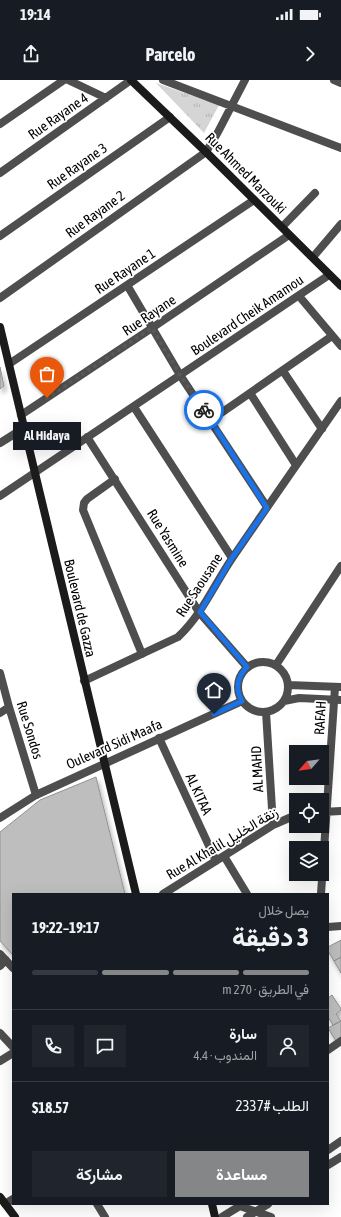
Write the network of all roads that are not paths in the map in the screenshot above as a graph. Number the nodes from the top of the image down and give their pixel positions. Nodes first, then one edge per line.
1 (64, 80) edge
2 (68, 80) edge
3 (131, 80) edge
4 (163, 80) edge
5 (245, 80) edge
6 (334, 80) edge
7 (180, 83) edge
8 (341, 83) edge
9 (106, 98) junction
10 (232, 106) junction
11 (170, 118) junction
12 (0, 124) edge
13 (341, 148) edge
14 (206, 152) junction
15 (0, 172) edge
16 (315, 193) dead end
17 (254, 200) junction
18 (341, 224) edge
19 (282, 227) junction
20 (289, 235) junction
21 (0, 236) edge
22 (313, 258) junction
23 (329, 275) junction
24 (127, 285) junction
25 (341, 286) edge
26 (299, 296) junction
27 (0, 298) edge
28 (0, 327) edge
29 (152, 328) junction
30 (332, 336) junction
31 (341, 346) edge
32 (3, 354) edge
33 (9, 364) junction
34 (283, 371) junction
35 (180, 375) junction
36 (250, 393) junction
37 (341, 401) edge
38 (134, 406) junction
39 (21, 415) junction
40 (211, 420) junction
41 (24, 428) junction
42 (322, 428) junction
43 (87, 437) junction
44 (0, 442) edge
45 (296, 465) junction
46 (35, 473) junction
47 (115, 479) junction
48 (0, 496) edge
49 (267, 508) junction
50 (232, 558) junction
51 (341, 566) edge
52 (200, 612) junction
53 (142, 654) junction
54 (276, 665) junction
55 (247, 667) junction
56 (0, 673) edge
57 (84, 681) junction
58 (288, 686) junction
59 (338, 687) edge
60 (337, 700) edge
61 (242, 701) junction
62 (284, 701) junction
63 (9, 707) junction
64 (266, 712) junction
65 (0, 713) edge
66 (159, 738) junction
67 (104, 764) junction
68 (327, 793) edge
69 (36, 794) junction
70 (341, 811) edge
71 (329, 812) edge
72 (0, 818) edge
73 (289, 818) edge
74 (273, 825) junction
75 (324, 833) edge
76 (224, 856) junction
77 (216, 861) junction
78 (136, 893) edge
79 (166, 893) edge
80 (245, 893) edge
81 (321, 893) edge
82 (341, 926) edge
83 (329, 927) edge
84 (2, 960) edge
85 (12, 967) edge
86 (0, 1033) edge
87 (341, 1041) edge
88 (12, 1046) edge
89 (329, 1049) edge
90 (12, 1054) edge
91 (0, 1061) edge
92 (341, 1141) edge
93 (329, 1149) edge
94 (341, 1157) edge
95 (329, 1164) edge
96 (12, 1199) edge
97 (2, 1201) edge
98 (98, 1205) edge
99 (212, 1205) edge
100 (242, 1205) edge
101 (266, 1205) edge
102 (255, 1212) junction
103 (15, 1217) edge
104 (105, 1217) edge
105 (215, 1217) edge
106 (222, 1217) edge
107 (247, 1217) edge
108 (271, 1217) edge

1 - 12 street
2 - 9 street
3 - 9 street, Rue Rayane 4
3 - 11 main road, Rue Ahmed Marzouki
4 - 7 street
5 - 10 street
6 - 8 street
7 - 10 street
9 - 15 street, Rue Rayane 4
10 - 13 street
10 - 14 street
11 - 14 main road, Rue Ahmed Marzouki
11 - 21 street, Rue Rayane 3
14 - 17 main road, Rue Ahmed Marzouki
14 - 27 street, Rue Rayane 2
16 - 19 street
17 - 19 main road, Rue Ahmed Marzouki
17 - 24 street, Rue Rayane 1
18 - 22 street
19 - 20 main road, Rue Ahmed Marzouki
20 - 22 main road, Rue Ahmed Marzouki
20 - 29 street, Rue Rayane
22 - 23 main road, Rue Ahmed Marzouki
23 - 25 main road, Rue Ahmed Marzouki
23 - 26 street, Boulevard Cheik Amamou
24 - 29 street
24 - 33 street, Rue Rayane 1
26 - 30 street
26 - 35 street, Boulevard Cheik Amamou
28 - 32 main road, Boulevard de Gazza
29 - 35 street
29 - 39 street, Rue Rayane
30 - 31 street
30 - 34 street
32 - 33 main road, Boulevard de Gazza
33 - 39 main road, Boulevard de Gazza
34 - 36 street
34 - 42 street
35 - 38 street, Boulevard Cheik Amamou
35 - 40 street
36 - 40 street
36 - 45 street
37 - 42 street, Rue Saousane
38 - 43 street, Boulevard Cheik Amamou
38 - 50 street
39 - 41 main road, Boulevard de Gazza
40 - 49 street
41 - 44 street
41 - 46 main road, Boulevard de Gazza
42 - 45 street, Rue Saousane
43 - 46 street, Boulevard Cheik Amamou
43 - 47 street, Rue Yasmine
45 - 49 street, Rue Saousane
46 - 48 street, Boulevard Cheik Amamou
46 - 57 main road, Boulevard de Gazza
47 - 52 street, Rue Yasmine
47 - 53 street
49 - 50 street, Rue Saousane
50 - 52 street, Rue Saousane
51 - 54 street
52 - 53 street, Rue Saousane
52 - 55 street, Rue Yasmine
53 - 57 street, Rue Saousane
54 - 55 street
54 - 58 street
55 - 61 street
56 - 63 street, Rue Sondos
57 - 67 main road, Boulevard de Gazza
58 - 59 street
58 - 62 street
59 - 60 street, RAFAH
60 - 62 street
60 - 68 street, RAFAH
61 - 64 street
61 - 66 street, Oulevard Sidi Maafa
62 - 64 street
63 - 65 street
63 - 69 street, Rue Sondos
64 - 74 street, AL MAHD
66 - 67 street, Oulevard Sidi Maafa
66 - 77 street, AL KITAA
67 - 69 street, Oulevard Sidi Maafa
67 - 78 main road, Boulevard de Gazza
69 - 72 street, Oulevard Sidi Maafa
70 - 71 street
73 - 74 street, Rue Al Khalil زنقة الخليل
74 - 76 street, Rue Al Khalil زنقة الخليل
75 - 81 street, RAFAH
76 - 77 street, Rue Al Khalil زنقة الخليل
76 - 80 street
77 - 79 street, Rue Al Khalil زنقة الخليل
82 - 83 street
84 - 85 street
86 - 88 street
87 - 89 street
90 - 91 street
92 - 93 street
94 - 95 street
96 - 97 street
97 - 103 main road
98 - 104 street
99 - 105 main road
100 - 102 street
100 - 106 street
101 - 102 street
102 - 107 street
102 - 108 street

